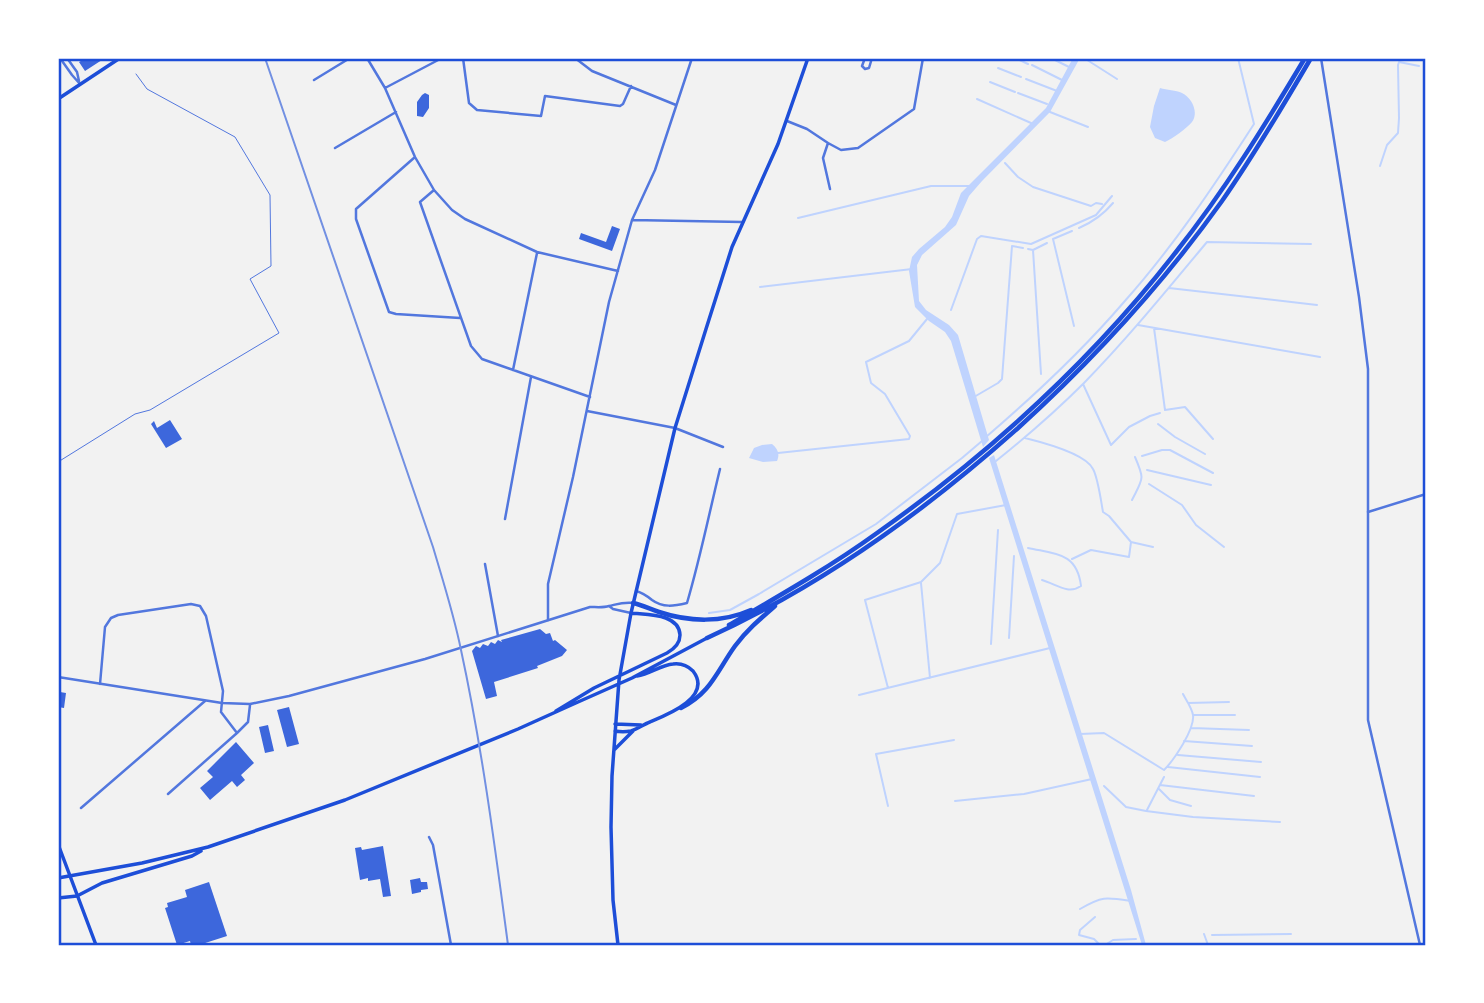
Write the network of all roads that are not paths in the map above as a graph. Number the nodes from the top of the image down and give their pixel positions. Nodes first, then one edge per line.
1 (60, 58) edge
2 (67, 58) edge
3 (120, 58) edge
4 (350, 58) edge
5 (367, 58) edge
6 (442, 58) edge
7 (463, 58) edge
8 (575, 58) edge
9 (692, 58) edge
10 (808, 58) edge
11 (865, 58) edge
12 (872, 58) edge
13 (923, 58) edge
14 (1304, 58) edge
15 (1311, 58) edge
16 (1321, 58) edge
17 (136, 74) dead end
18 (314, 80) dead end
19 (80, 84) junction
20 (631, 86) junction
21 (385, 88) junction
22 (58, 99) edge
23 (676, 105) junction
24 (396, 112) junction
25 (787, 121) junction
26 (828, 143) junction
27 (335, 148) dead end
28 (415, 157) junction
29 (830, 189) dead end
30 (435, 190) junction
31 (632, 220) junction
32 (742, 222) junction
33 (537, 252) junction
34 (618, 271) junction
35 (460, 318) junction
36 (513, 370) junction
37 (531, 377) junction
38 (590, 397) junction
39 (587, 411) junction
40 (675, 428) junction
41 (723, 447) dead end
42 (983, 455) junction
43 (58, 462) edge
44 (720, 469) dead end
45 (1426, 494) edge
46 (1368, 512) junction
47 (505, 519) dead end
48 (485, 564) dead end
49 (636, 591) junction
50 (778, 599) junction
51 (633, 603) junction
52 (609, 606) junction
53 (631, 613) junction
54 (548, 620) junction
55 (498, 636) junction
56 (707, 638) joint
57 (58, 677) edge
58 (631, 678) junction
59 (100, 684) junction
60 (205, 701) junction
61 (222, 703) junction
62 (250, 704) junction
63 (681, 708) junction
64 (550, 715) junction
65 (615, 724) junction
66 (642, 725) junction
67 (634, 731) junction
68 (615, 732) junction
69 (237, 733) junction
70 (613, 752) junction
71 (168, 794) dead end
72 (81, 808) dead end
73 (429, 837) dead end
74 (58, 844) edge
75 (208, 847) junction
76 (58, 878) edge
77 (77, 896) junction
78 (58, 898) edge
79 (96, 945) edge
80 (451, 945) edge
81 (618, 945) edge
82 (1420, 945) edge

1 - 19 street
2 - 19 street
3 - 19 main road
4 - 18 street
5 - 21 street
6 - 21 street
7 - 20 street
8 - 20 street
9 - 23 street
10 - 25 main road
11 - 12 street
13 - 26 street
14 - 42 highway
15 - 42 highway
16 - 46 street
17 - 43 lane
19 - 22 main road
20 - 23 street
21 - 24 street
23 - 31 street
24 - 27 street
24 - 28 street
25 - 26 street
25 - 32 main road
26 - 29 street
28 - 30 street
28 - 35 street
30 - 33 street
30 - 35 street
31 - 32 street
31 - 34 street
32 - 40 main road
33 - 34 street
33 - 36 street
34 - 38 street
35 - 36 street
36 - 37 street
37 - 38 street
37 - 47 street
38 - 39 street
39 - 40 street
39 - 54 street
40 - 41 street
40 - 49 main road
42 - 50 highway
44 - 49 street
45 - 46 street
46 - 82 street
48 - 55 street
49 - 51 main road
50 - 51 highway
50 - 56 highway
50 - 63 highway
51 - 52 street
51 - 53 main road
52 - 53 street
52 - 54 street
53 - 64 main road
53 - 65 main road
54 - 55 street
55 - 62 street
56 - 58 main road
57 - 59 street
58 - 63 main road
58 - 64 main road
59 - 60 street
59 - 61 street
60 - 61 street
60 - 72 street
61 - 62 street
61 - 69 street
62 - 69 street
63 - 66 main road
64 - 75 main road
65 - 66 main road
65 - 68 main road
66 - 67 main road
67 - 68 main road
67 - 70 main road
68 - 70 main road
69 - 71 street
70 - 81 main road
73 - 80 street
74 - 77 main road
75 - 76 main road
75 - 77 main road
77 - 78 main road
77 - 79 main road

